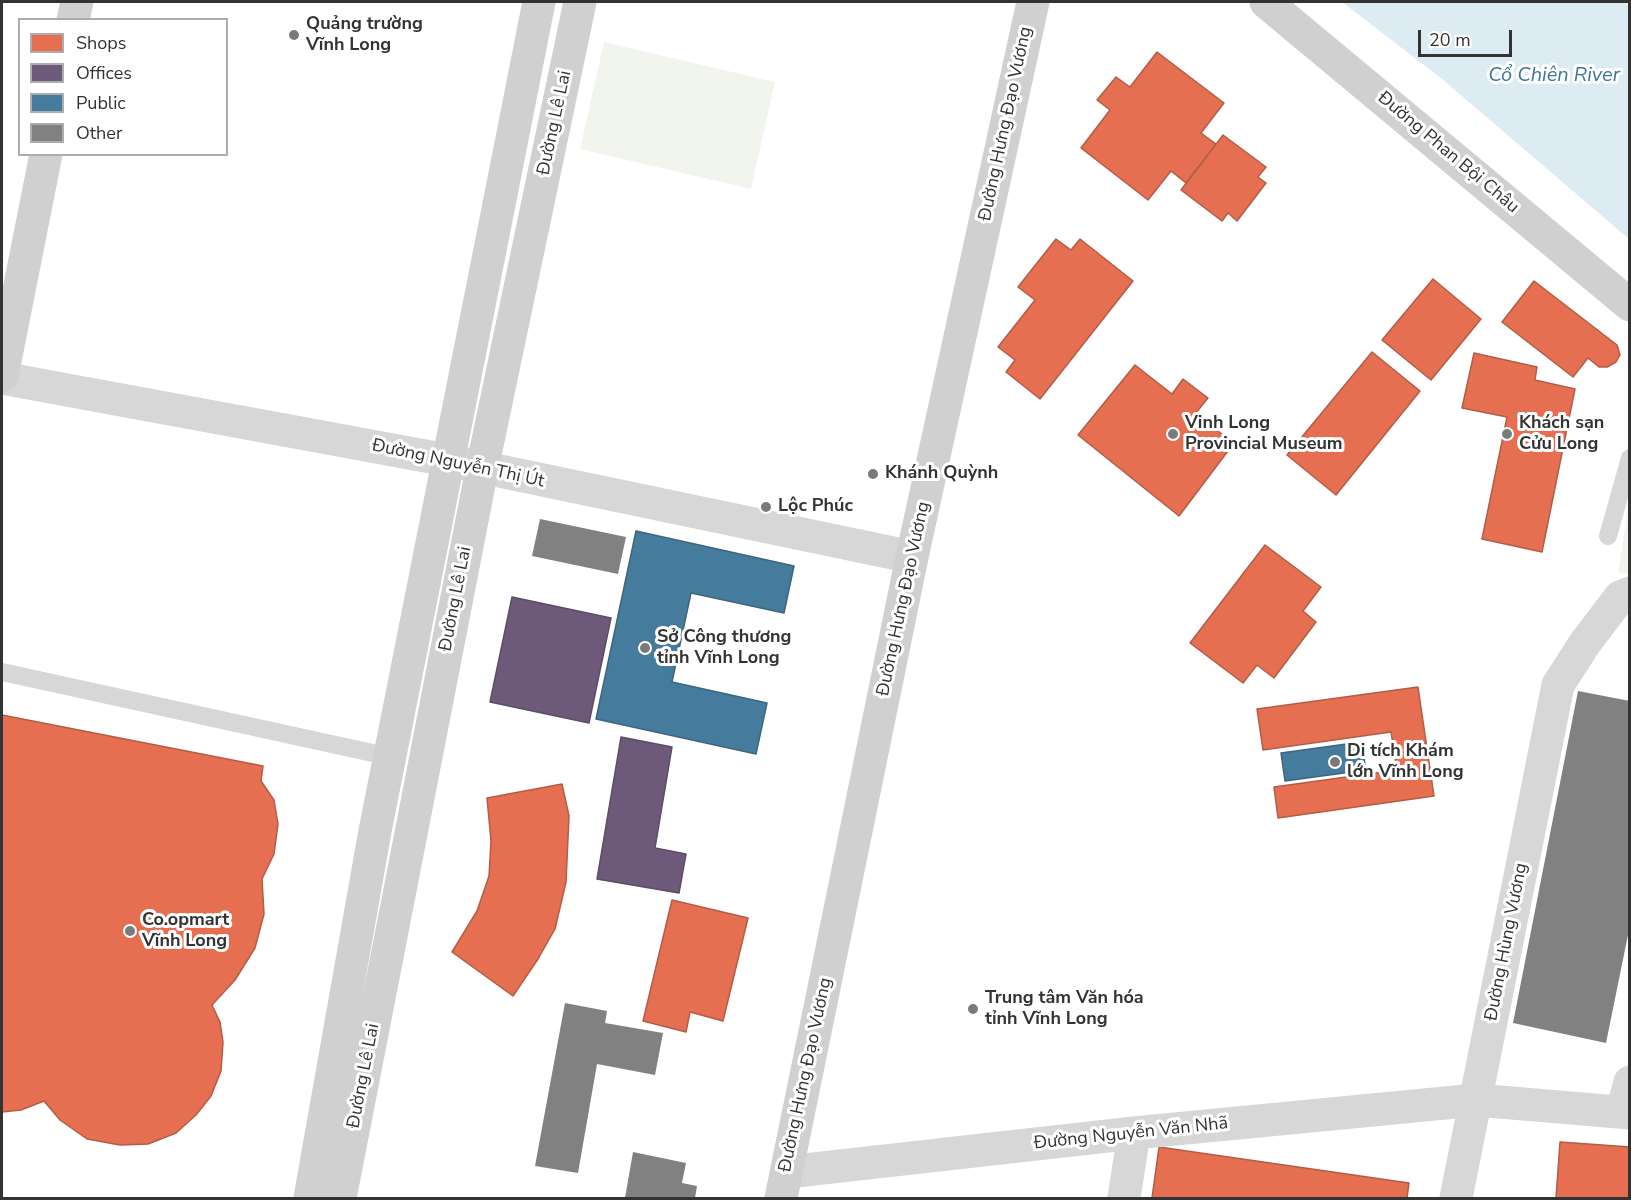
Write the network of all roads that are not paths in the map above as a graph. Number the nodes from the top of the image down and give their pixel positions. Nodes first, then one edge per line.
1 (77, 2) edge
2 (539, 2) edge
3 (580, 2) edge
4 (1033, 2) edge
5 (1266, 2) edge
6 (74, 18) edge
7 (46, 156) edge
8 (1629, 305) edge
9 (2, 377) edge
10 (1629, 458) edge
11 (447, 460) junction
12 (482, 469) junction
13 (1608, 536) dead end
14 (912, 557) junction
15 (1629, 593) edge
16 (2, 672) edge
17 (391, 757) junction
18 (1476, 1100) junction
19 (1627, 1102) edge
20 (1134, 1133) junction
21 (784, 1185) edge
22 (310, 1198) edge
23 (340, 1198) edge
24 (1124, 1198) edge
25 (1456, 1198) edge

1 - 6 street
2 - 11 street, Đường Lê Lai
3 - 12 street, Đường Lê Lai
4 - 14 street, Đường Hưng Đạo Vương
5 - 8 street, Đường Phan Bội Châu
7 - 9 street
9 - 11 street, Đường Nguyễn Thị Út
10 - 13 lane
11 - 12 street, Đường Nguyễn Thị Út
11 - 17 street, Đường Lê Lai
12 - 14 street, Đường Nguyễn Thị Út
12 - 23 street, Đường Lê Lai
14 - 21 street, Đường Hưng Đạo Vương
15 - 18 street, Đường Hùng Vương
16 - 17 lane
17 - 22 street, Đường Lê Lai
18 - 19 street, Đường Nguyễn Văn Nhã
18 - 20 street, Đường Nguyễn Văn Nhã
18 - 25 street, Đường Hùng Vương
20 - 21 street, Đường Nguyễn Văn Nhã
20 - 24 street

